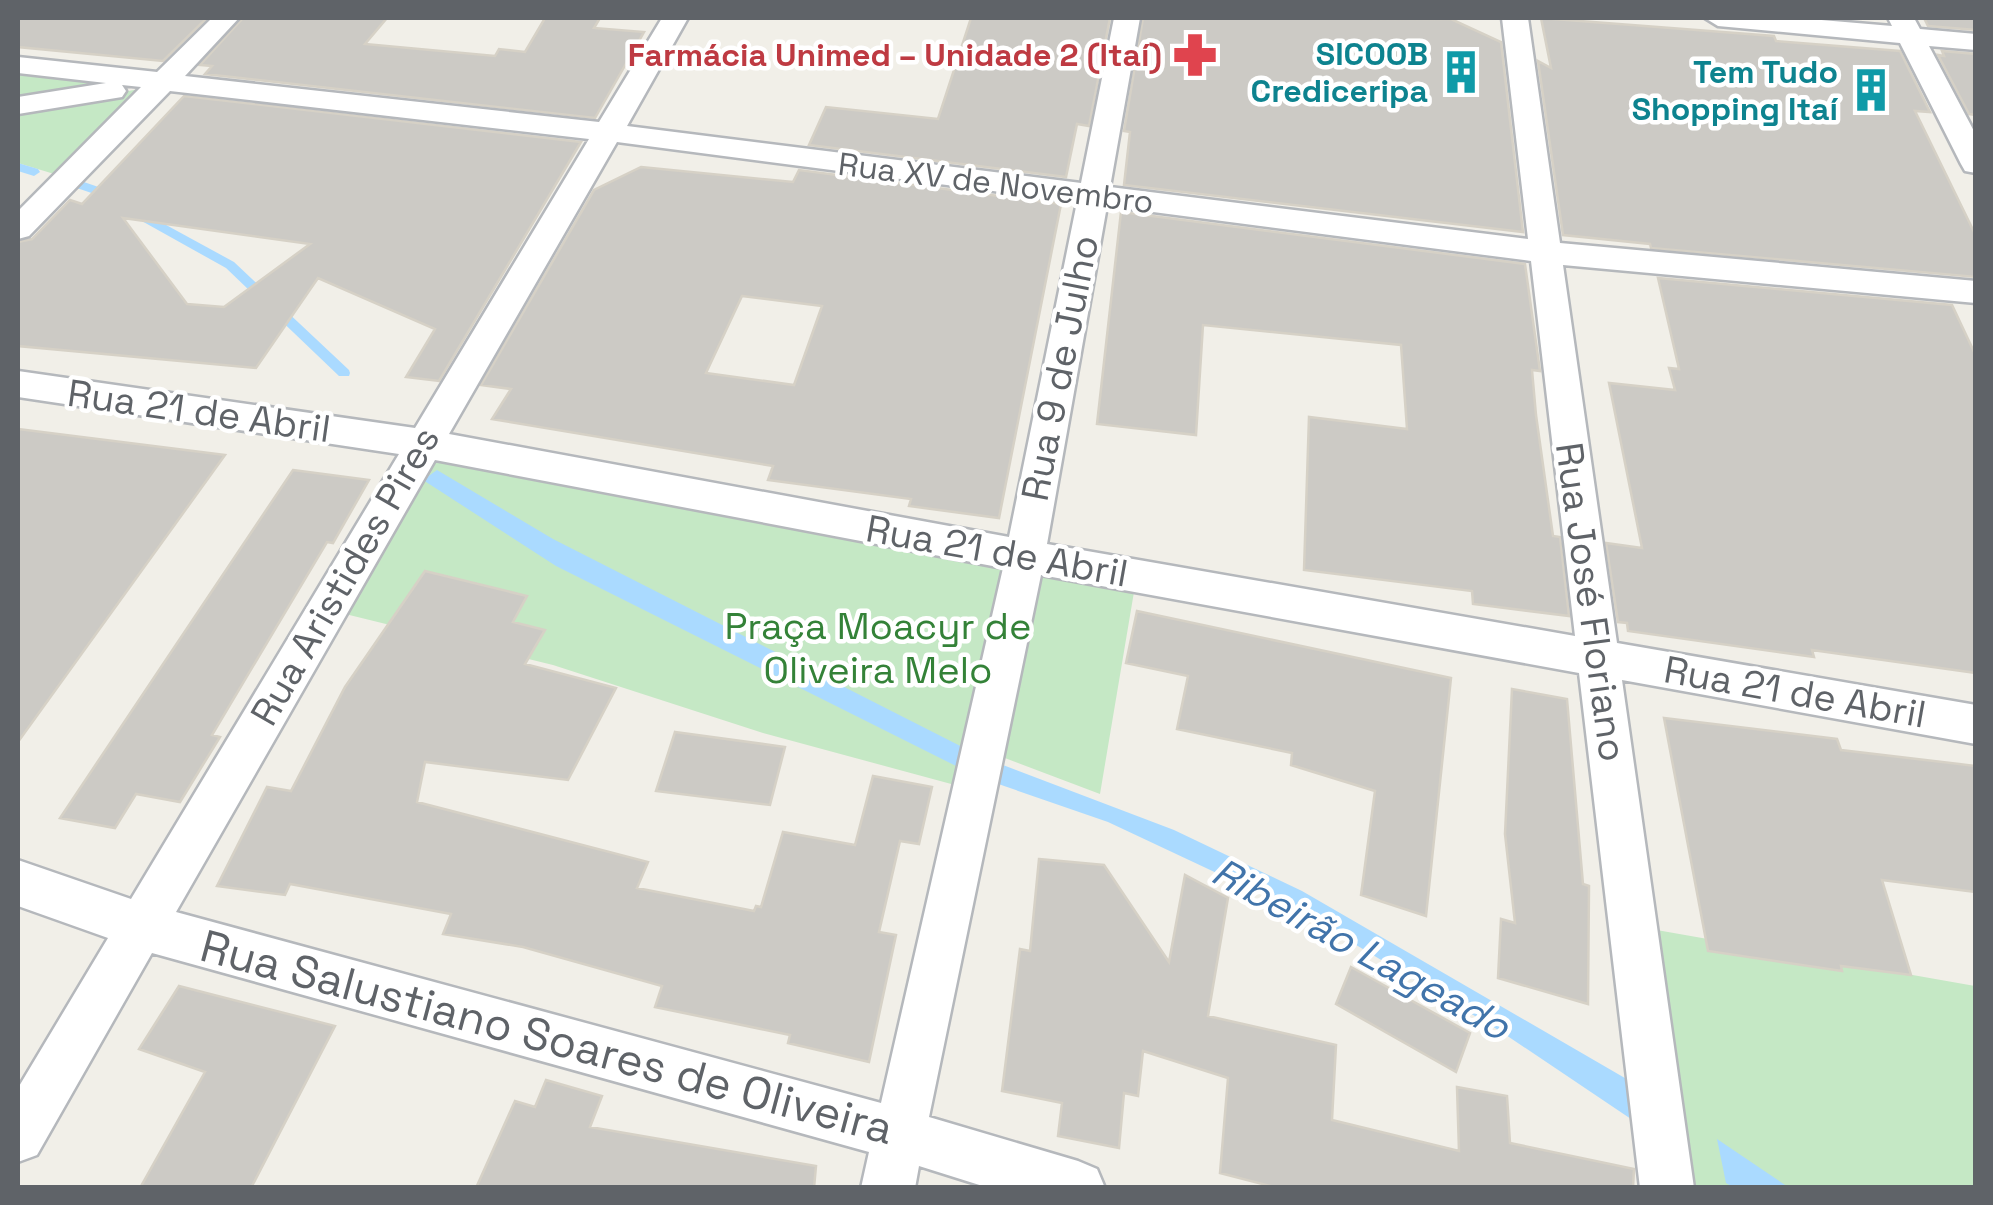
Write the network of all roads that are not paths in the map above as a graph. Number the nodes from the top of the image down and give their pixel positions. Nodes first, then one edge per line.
1 (226, 18) edge
2 (675, 18) edge
3 (1127, 18) edge
4 (1515, 18) edge
5 (1718, 18) edge
6 (1906, 27) edge
7 (1976, 42) edge
8 (18, 65) edge
9 (161, 84) junction
10 (18, 105) edge
11 (607, 132) junction
12 (1976, 164) edge
13 (1092, 196) junction
14 (18, 229) edge
15 (1544, 252) junction
16 (1976, 292) edge
17 (18, 384) edge
18 (411, 462) junction
19 (1024, 556) junction
20 (1599, 658) junction
21 (1976, 725) edge
22 (18, 883) edge
23 (141, 926) junction
24 (899, 1134) junction
25 (18, 1136) edge
26 (888, 1188) edge
27 (1078, 1188) edge
28 (1667, 1188) edge

1 - 9 street
2 - 11 street, Rua Aristides Pires
3 - 13 street, Rua 9 de Julho
4 - 15 street, Rua José Floriano
5 - 6 street
6 - 7 street
6 - 12 street
8 - 9 street, Rua XV de Novembro
9 - 10 street
9 - 11 street, Rua XV de Novembro
9 - 14 street
11 - 13 street, Rua XV de Novembro
11 - 18 street, Rua Aristides Pires
13 - 15 street, Rua XV de Novembro
13 - 19 street, Rua 9 de Julho
15 - 16 street, Rua XV de Novembro
15 - 20 street, Rua José Floriano
17 - 18 street, Rua 21 de Abril
18 - 19 street, Rua 21 de Abril
18 - 23 street, Rua Aristides Pires
19 - 20 street, Rua 21 de Abril
19 - 24 street, Rua 9 de Julho
20 - 21 street, Rua 21 de Abril
20 - 28 street, Rua José Floriano
22 - 23 street, Rua Salustiano Soares de Oliveira
23 - 24 street, Rua Salustiano Soares de Oliveira
23 - 25 street, Rua Aristides Pires
24 - 26 street, Rua 9 de Julho
24 - 27 street, Rua Salustiano Soares de Oliveira

